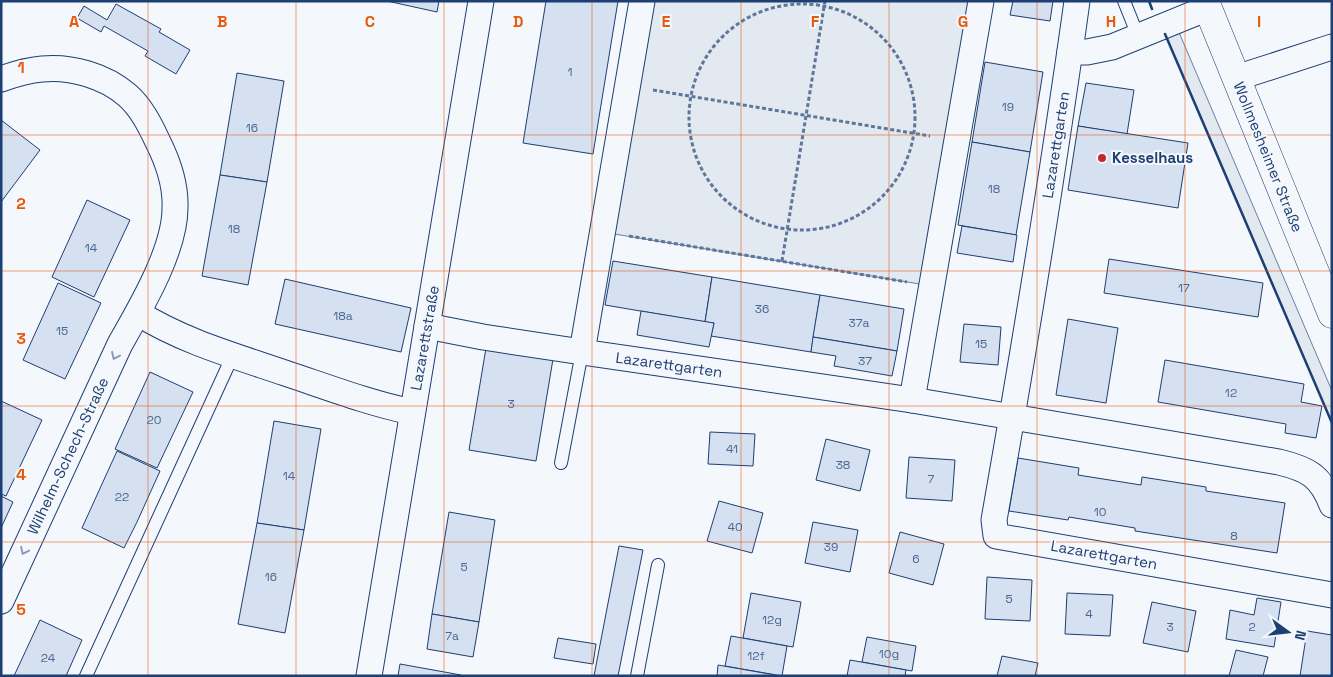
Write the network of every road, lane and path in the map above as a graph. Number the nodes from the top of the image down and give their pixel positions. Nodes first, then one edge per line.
1 (481, 1) edge
2 (642, 1) edge
3 (981, 1) edge
4 (1077, 1) edge
5 (1124, 1) edge
6 (825, 3) edge
7 (1206, 4) edge
8 (1138, 36) junction
9 (1332, 47) edge
10 (1070, 52) junction
11 (1236, 78) junction
12 (1, 79) edge
13 (627, 86) junction
14 (690, 96) junction
15 (806, 115) junction
16 (914, 133) junction
17 (956, 140) junction
18 (787, 228) junction
19 (602, 232) junction
20 (782, 261) junction
21 (932, 286) junction
22 (138, 313) junction
23 (1332, 314) edge
24 (427, 326) junction
25 (582, 352) junction
26 (233, 355) junction
27 (912, 400) junction
28 (412, 412) junction
29 (1012, 416) junction
30 (561, 463) dead end
31 (1332, 505) edge
32 (658, 565) dead end
33 (1332, 595) edge
34 (1, 601) edge
35 (86, 676) edge
36 (369, 676) edge
37 (637, 676) edge

1 - 24 street, Lazarettstraße
2 - 13 street
3 - 17 street
4 - 10 street, Lazarettgarten
5 - 8 lane
6 - 14 path
6 - 15 path
6 - 16 path
7 - 8 street
7 - 11 main road, Wollmesheimer Straße
8 - 10 street
9 - 11 street
10 - 29 street, Lazarettgarten
11 - 23 main road, Wollmesheimer Straße
12 - 22 street, Wilhelm-Schech-Straße
13 - 14 path
13 - 19 street
14 - 15 path
14 - 18 path
15 - 16 path
15 - 18 path
16 - 17 path
16 - 18 path
17 - 21 street
18 - 20 path
19 - 20 path
19 - 25 street
20 - 21 path
21 - 27 street
22 - 26 street
22 -> 34 street, Wilhelm-Schech-Straße
24 - 25 street, Lazarettgarten
24 - 28 street, Lazarettstraße
25 - 27 street, Lazarettgarten
25 - 30 lane
26 - 28 street
26 - 35 lane
27 - 29 street, Lazarettgarten
28 - 36 street, Lazarettstraße
29 - 31 street, Lazarettgarten
29 - 33 street, Lazarettgarten
32 - 37 lane

